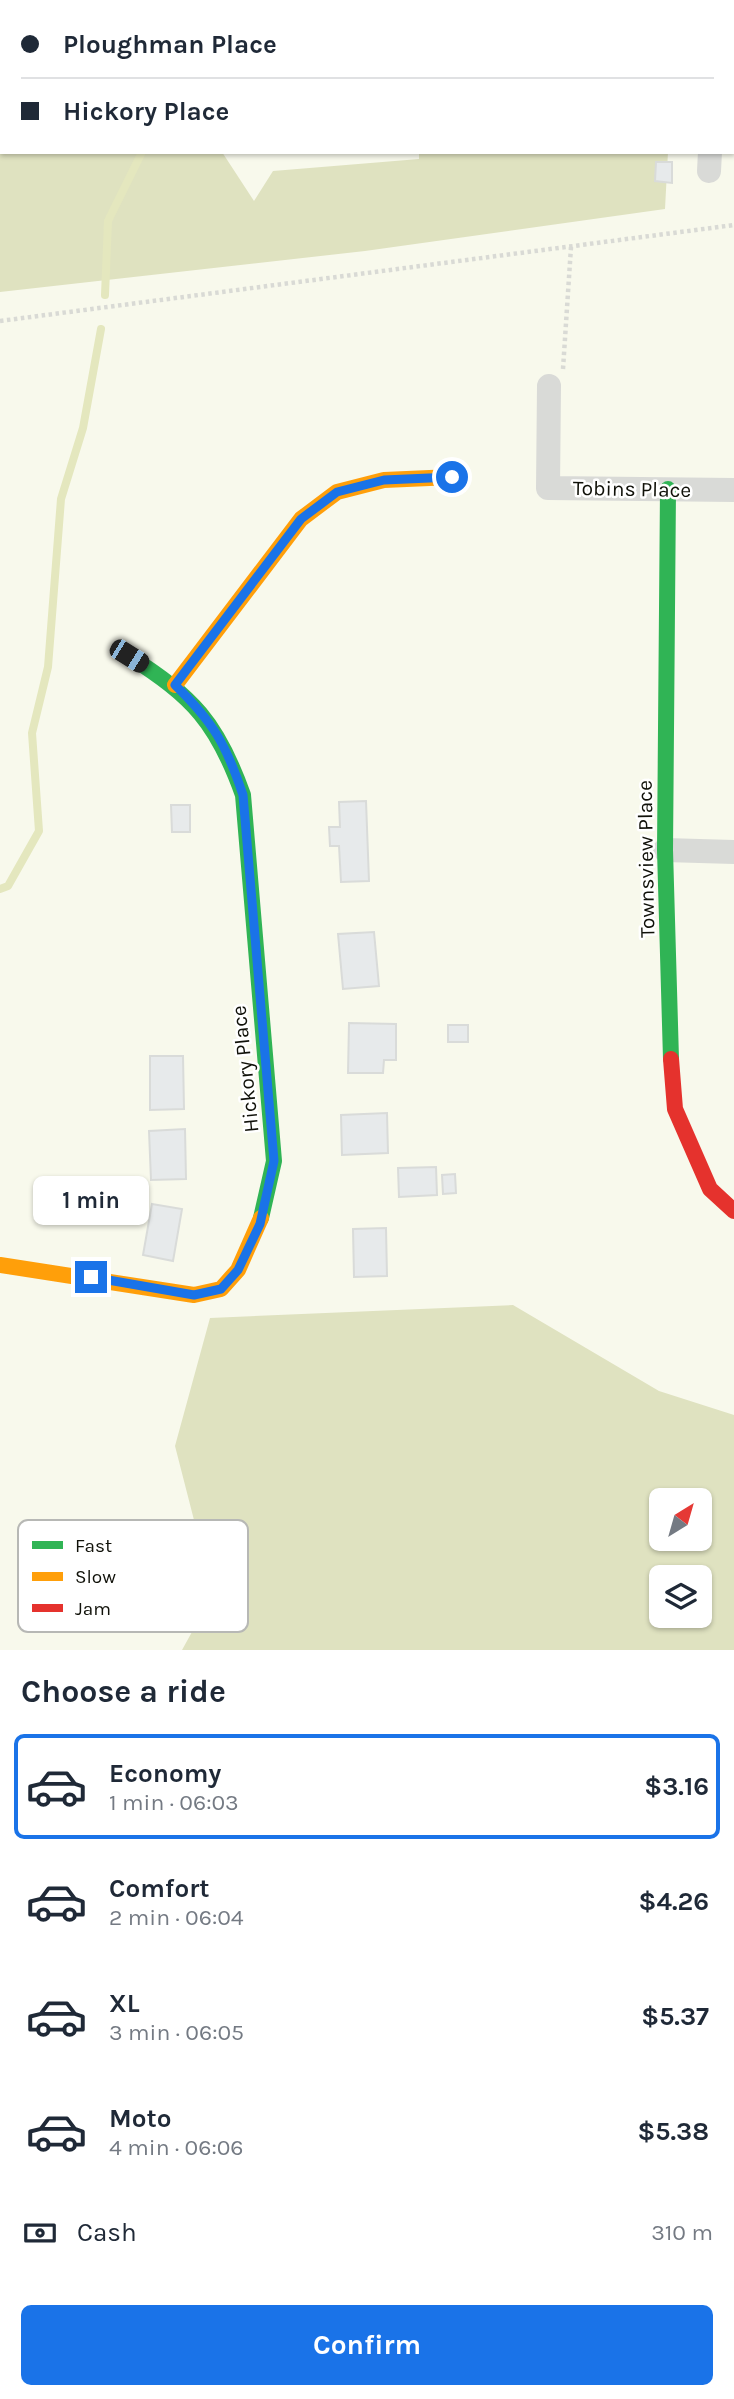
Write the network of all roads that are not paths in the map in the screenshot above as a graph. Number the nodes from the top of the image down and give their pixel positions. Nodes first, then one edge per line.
1 (549, 386) road end
2 (452, 477) dead end
3 (668, 489) junction
4 (734, 490) edge
5 (129, 656) dead end
6 (175, 685) junction
7 (665, 850) junction
8 (734, 852) edge
9 (734, 1211) edge
10 (0, 1265) edge

1 - 3 street, Tobins Place
2 - 6 street
3 - 4 street, Tobins Place
3 - 7 street, Townsview Place
5 - 6 street, Hickory Place
6 - 10 street, Hickory Place
7 - 8 street
7 - 9 street, Townsview Place

